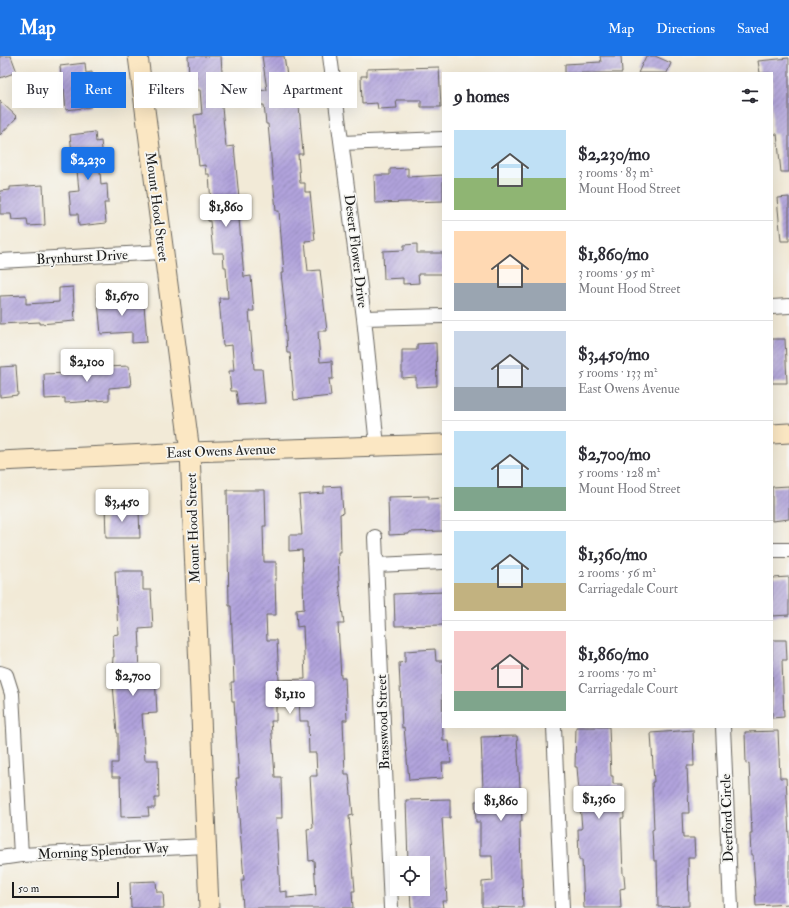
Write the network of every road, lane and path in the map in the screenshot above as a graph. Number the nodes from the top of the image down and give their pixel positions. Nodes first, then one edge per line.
1 (138, 56) edge
2 (330, 56) edge
3 (442, 139) edge
4 (342, 143) junction
5 (163, 252) junction
6 (0, 261) edge
7 (789, 306) edge
8 (773, 307) edge
9 (442, 316) edge
10 (364, 318) junction
11 (789, 433) edge
12 (773, 434) edge
13 (442, 444) edge
14 (377, 446) junction
15 (190, 452) junction
16 (0, 461) edge
17 (375, 537) dead end
18 (773, 550) edge
19 (789, 550) edge
20 (442, 562) edge
21 (376, 565) junction
22 (3, 674) edge
23 (554, 728) edge
24 (724, 728) edge
25 (206, 846) junction
26 (20, 855) junction
27 (0, 858) edge
28 (208, 908) edge
29 (391, 908) edge
30 (562, 908) edge
31 (731, 908) edge

1 - 5 street, Mount Hood Street
2 - 4 street, Desert Flower Drive
3 - 4 street
4 - 10 street, Desert Flower Drive
5 - 6 street, Brynhurst Drive
5 - 15 street, Mount Hood Street
7 - 8 street
9 - 10 street
10 - 14 street, Desert Flower Drive
11 - 12 street
13 - 14 street, East Owens Avenue
14 - 15 street, East Owens Avenue
15 - 16 street, East Owens Avenue
15 - 25 street, Mount Hood Street
17 - 21 street, Brasswood Street
18 - 19 street
20 - 21 street
21 - 29 street, Brasswood Street
22 - 26 street
23 - 30 street
24 - 31 street, Deerford Circle
25 - 26 street, Morning Splendor Way
25 - 28 street, Mount Hood Street
26 - 27 street, Morning Splendor Way

